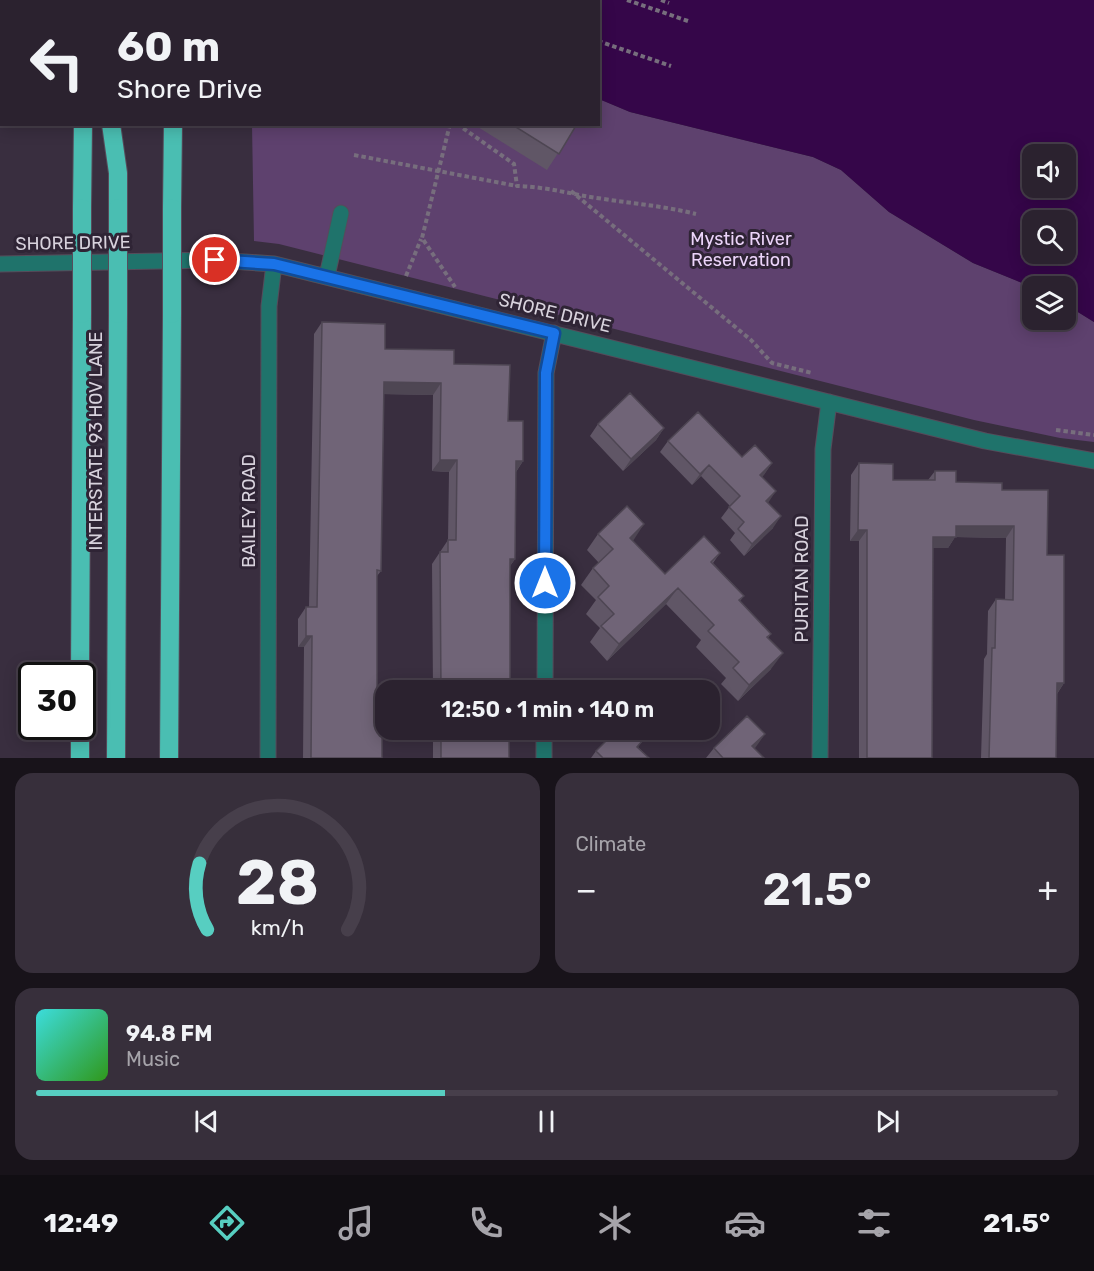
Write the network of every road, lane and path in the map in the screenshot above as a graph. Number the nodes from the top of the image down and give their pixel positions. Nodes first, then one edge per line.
1 (627, 0) edge
2 (661, 0) edge
3 (669, 3) dead end
4 (688, 21) dead end
5 (600, 41) edge
6 (671, 66) dead end
7 (82, 126) edge
8 (111, 126) edge
9 (173, 126) edge
10 (449, 126) edge
11 (460, 126) edge
12 (354, 155) dead end
13 (436, 172) junction
14 (517, 186) junction
15 (571, 191) junction
16 (341, 213) dead end
17 (696, 214) dead end
18 (422, 238) junction
19 (0, 264) edge
20 (274, 264) junction
21 (327, 276) junction
22 (406, 277) dead end
23 (456, 289) dead end
24 (554, 333) junction
25 (818, 375) dead end
26 (829, 402) junction
27 (1051, 430) dead end
28 (1094, 435) edge
29 (1094, 461) edge
30 (80, 662) edge
31 (545, 680) edge
32 (80, 740) edge
33 (544, 740) edge
34 (80, 758) edge
35 (116, 758) edge
36 (169, 758) edge
37 (268, 758) edge
38 (544, 758) edge
39 (820, 758) edge

1 - 4 path
2 - 3 path
5 - 6 path
7 - 30 highway, bridge
8 - 35 highway, INTERSTATE 93 HOV LANE, bridge
9 - 36 highway, bridge
10 - 13 path
11 - 14 path
12 - 13 path
13 - 14 path
13 - 18 path
14 - 15 path
15 - 17 path
15 - 25 path
16 - 21 street
18 - 22 path
18 - 23 path
19 - 20 street, SHORE DRIVE
20 - 21 street, SHORE DRIVE
20 - 37 street, BAILEY ROAD
21 - 24 street, SHORE DRIVE
24 - 26 street, SHORE DRIVE
24 - 31 street
26 - 29 street, SHORE DRIVE
26 - 39 street, PURITAN ROAD
27 - 28 path
32 - 34 highway
33 - 38 street

